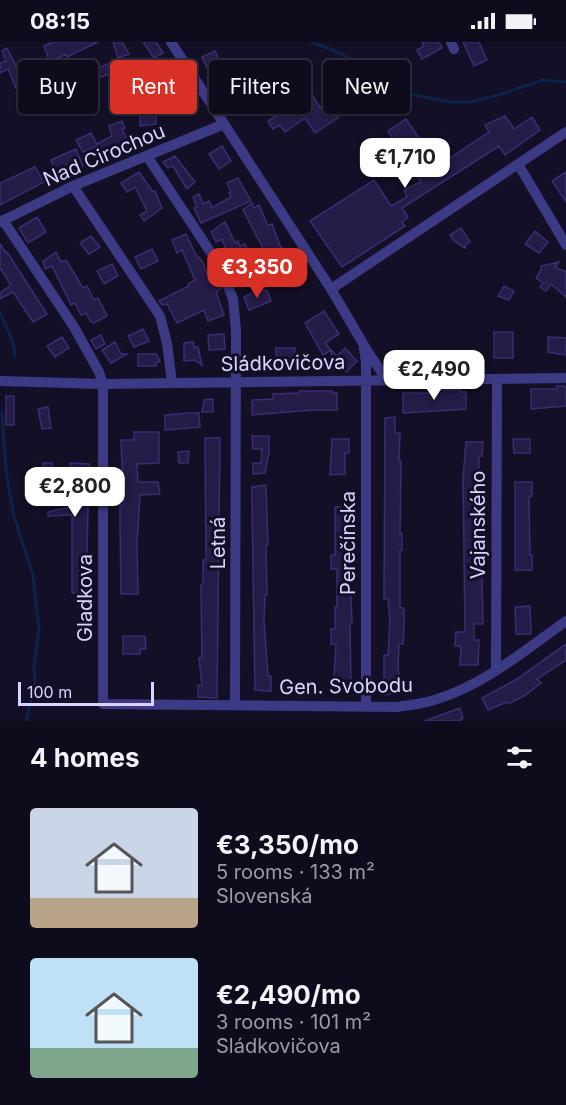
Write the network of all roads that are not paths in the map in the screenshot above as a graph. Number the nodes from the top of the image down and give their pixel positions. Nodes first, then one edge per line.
1 (171, 42) edge
2 (225, 124) junction
3 (566, 132) edge
4 (147, 156) junction
5 (518, 164) junction
6 (73, 186) junction
7 (1, 221) edge
8 (566, 244) edge
9 (331, 289) junction
10 (360, 336) junction
11 (373, 352) junction
12 (377, 365) junction
13 (361, 377) junction
14 (566, 378) edge
15 (497, 379) junction
16 (396, 380) junction
17 (0, 381) edge
18 (236, 382) junction
19 (171, 383) junction
20 (103, 384) junction
21 (566, 621) edge
22 (496, 670) junction
23 (104, 704) joint
24 (235, 705) junction
25 (366, 706) junction

1 - 2 street, Perečínska
2 - 4 street, Nad Cirochou
2 - 9 street, Perečínska
3 - 5 street
4 - 6 street, Nad Cirochou
4 - 18 street, Letná
5 - 8 street
5 - 9 street
6 - 7 street, Nad Cirochou
6 - 19 street
7 - 20 street
9 - 10 street, Perečínska
10 - 11 street, Perečínska
10 - 12 street, Perečínska
10 - 13 street, Perečínska
11 - 12 street, Perečínska
11 - 16 street, Perečínska
12 - 13 street
12 - 16 street, Perečínska
13 - 16 street, Sládkovičova
13 - 18 street, Sládkovičova
13 - 25 street, Perečínska
14 - 15 street, Sládkovičova
15 - 16 street, Sládkovičova
15 - 22 street, Vajanského
17 - 20 street, Sládkovičova
18 - 19 street, Sládkovičova
18 - 24 street, Letná
19 - 20 street, Sládkovičova
20 - 23 street, Gladkova
21 - 22 street, Gen. Svobodu
22 - 25 street, Gen. Svobodu
23 - 24 street, Gen. Svobodu
24 - 25 street, Gen. Svobodu

